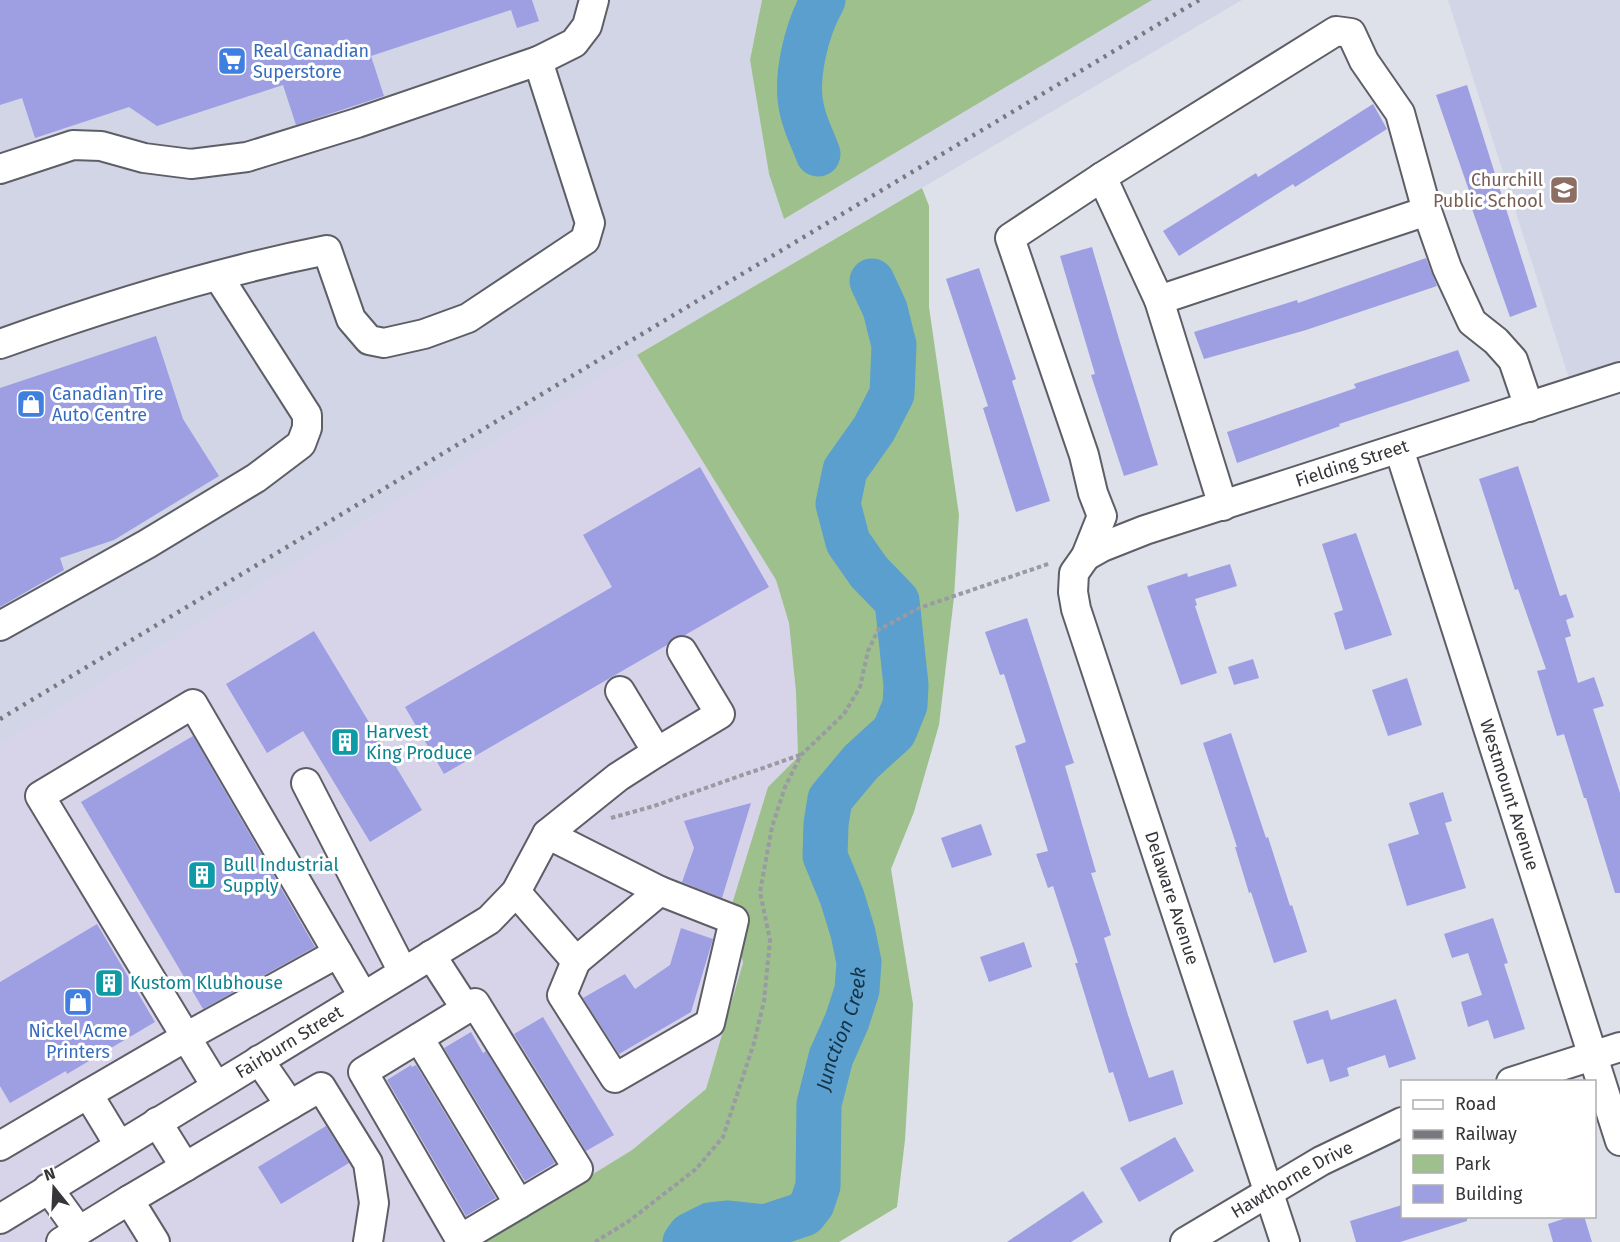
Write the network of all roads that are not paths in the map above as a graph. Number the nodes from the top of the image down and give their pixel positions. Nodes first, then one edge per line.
1 (594, 0) edge
2 (538, 61) junction
3 (0, 169) edge
4 (1102, 177) junction
5 (1427, 211) junction
6 (218, 276) junction
7 (1159, 300) junction
8 (0, 344) edge
9 (1620, 377) edge
10 (1529, 407) junction
11 (1399, 449) junction
12 (1223, 506) junction
13 (1086, 556) junction
14 (0, 626) edge
15 (682, 651) dead end
16 (620, 691) dead end
17 (657, 752) junction
18 (306, 783) dead end
19 (547, 834) junction
20 (660, 891) junction
21 (516, 892) junction
22 (338, 953) junction
23 (431, 955) junction
24 (576, 961) junction
25 (403, 972) junction
26 (363, 996) junction
27 (466, 1009) junction
28 (186, 1037) junction
29 (419, 1038) junction
30 (1620, 1047) edge
31 (1592, 1056) junction
32 (259, 1060) junction
33 (1517, 1080) edge
34 (216, 1086) junction
35 (88, 1094) junction
36 (290, 1105) junction
37 (157, 1122) junction
38 (1401, 1122) edge
39 (1620, 1141) edge
40 (119, 1145) junction
41 (0, 1146) edge
42 (185, 1167) junction
43 (48, 1188) junction
44 (1269, 1192) junction
45 (129, 1200) junction
46 (519, 1204) junction
47 (0, 1219) edge
48 (70, 1236) edge
49 (155, 1242) edge
50 (368, 1242) edge
51 (1185, 1242) edge
52 (1285, 1242) edge

1 - 2 street
2 - 3 street
2 - 6 street
4 - 5 street
4 - 7 street
4 - 13 street, Delaware Avenue
5 - 7 street
5 - 10 street
6 - 8 street
6 - 14 street
7 - 12 street
9 - 10 street, Fielding Street
10 - 11 street, Fielding Street
11 - 12 street, Fielding Street
11 - 31 street, Westmount Avenue
12 - 13 street, Fielding Street
13 - 44 street, Delaware Avenue
15 - 17 street
16 - 17 street
17 - 19 street
18 - 25 street
19 - 20 street
19 - 21 street, Fairburn Street
20 - 24 street
20 - 24 street
21 - 23 street, Fairburn Street
21 - 24 street
22 - 26 street
22 - 28 street
22 - 28 street
23 - 25 street, Fairburn Street
23 - 27 street
25 - 26 street, Fairburn Street
26 - 32 street, Fairburn Street
27 - 29 street
27 - 46 street
28 - 34 street
28 - 35 street
29 - 46 street
29 - 46 street
30 - 31 street
31 - 33 street
31 - 39 street, Westmount Avenue
32 - 34 street, Fairburn Street
32 - 36 street
34 - 37 street, Fairburn Street
35 - 40 street
35 - 41 street
36 - 42 street
36 - 50 street
37 - 40 street, Fairburn Street
37 - 42 street
38 - 44 street, Hawthorne Drive
40 - 43 street, Fairburn Street
42 - 45 street
43 - 47 street, Fairburn Street
43 - 48 street
44 - 51 street, Hawthorne Drive
44 - 52 street, Delaware Avenue
45 - 48 street
45 - 49 street

